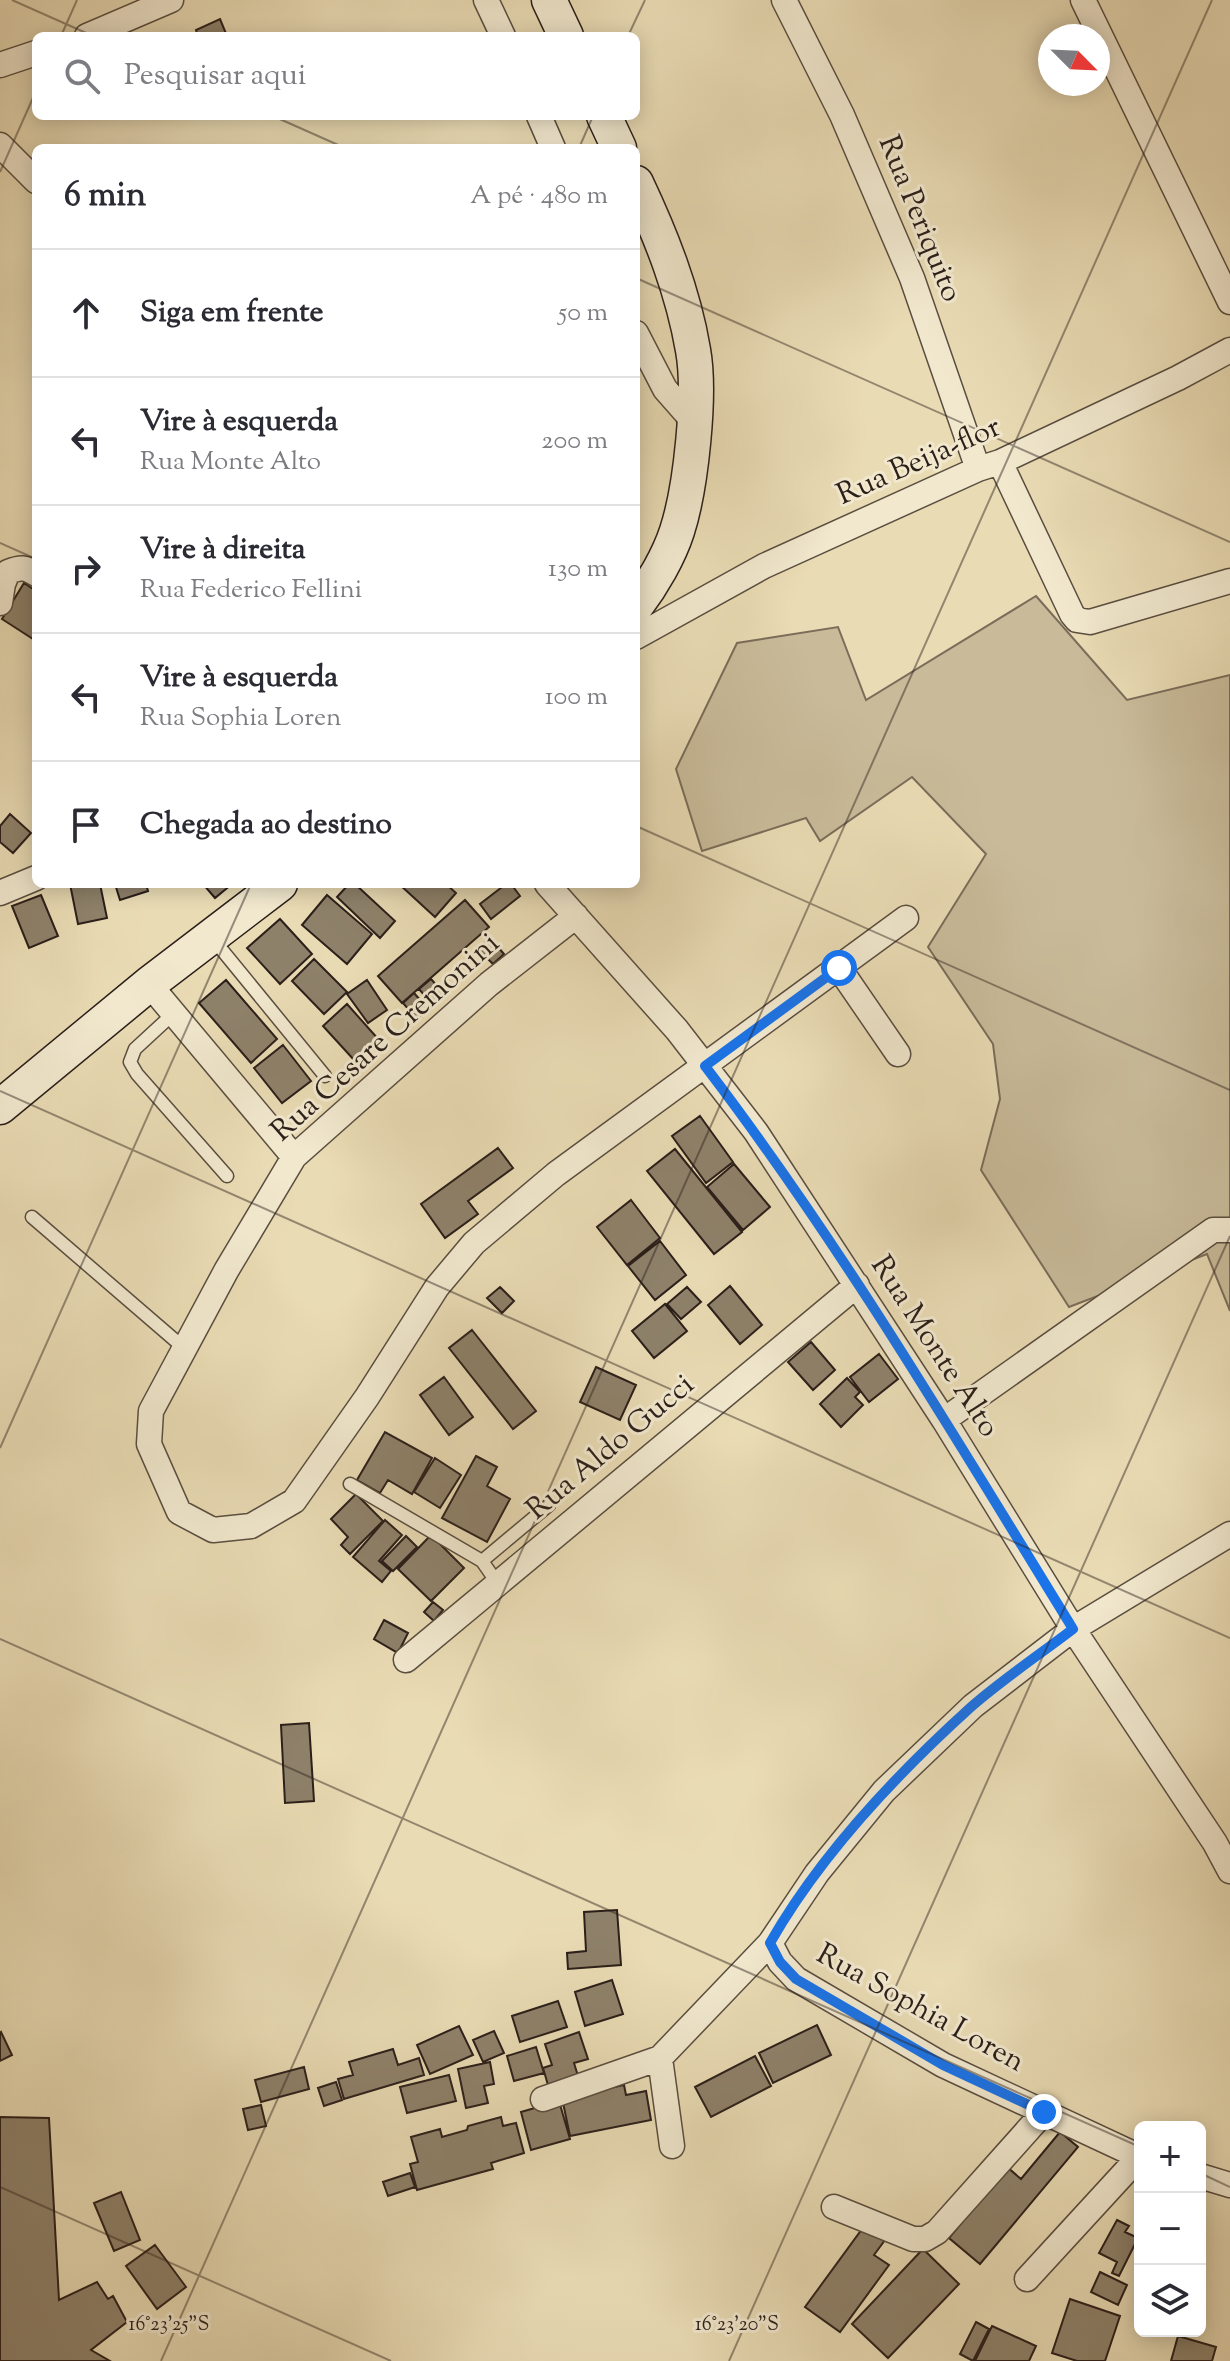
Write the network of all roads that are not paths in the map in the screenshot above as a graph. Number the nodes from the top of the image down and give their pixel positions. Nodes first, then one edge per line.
1 (171, 0) edge
2 (486, 0) edge
3 (549, 0) edge
4 (784, 0) edge
5 (1083, 0) edge
6 (96, 32) edge
7 (501, 32) edge
8 (564, 32) edge
9 (32, 54) edge
10 (0, 65) edge
11 (541, 120) edge
12 (606, 120) edge
13 (551, 144) edge
14 (617, 144) edge
15 (0, 145) edge
16 (32, 177) edge
17 (640, 191) edge
18 (1230, 302) edge
19 (640, 341) edge
20 (1230, 350) edge
21 (694, 422) junction
22 (989, 465) junction
23 (32, 571) edge
24 (1230, 581) edge
25 (640, 600) edge
26 (0, 603) edge
27 (640, 635) edge
28 (32, 880) edge
29 (268, 888) edge
30 (551, 888) edge
31 (0, 893) edge
32 (576, 916) junction
33 (906, 918) dead end
34 (210, 936) junction
35 (839, 968) junction
36 (149, 984) junction
37 (174, 1013) junction
38 (898, 1054) dead end
39 (705, 1066) junction
40 (325, 1076) dead end
41 (0, 1107) edge
42 (294, 1157) junction
43 (227, 1176) dead end
44 (32, 1217) dead end
45 (1230, 1230) edge
46 (857, 1285) junction
47 (184, 1348) junction
48 (944, 1420) junction
49 (350, 1484) dead end
50 (549, 1505) dead end
51 (1230, 1534) edge
52 (482, 1561) junction
53 (498, 1584) junction
54 (1073, 1629) junction
55 (406, 1660) dead end
56 (1230, 1871) edge
57 (770, 1943) junction
58 (660, 2058) junction
59 (543, 2099) dead end
60 (1044, 2112) junction
61 (672, 2146) dead end
62 (1134, 2154) edge
63 (1134, 2163) edge
64 (1206, 2178) edge
65 (1230, 2185) edge
66 (834, 2207) dead end
67 (1027, 2279) dead end

1 - 6 street
2 - 7 street
3 - 8 main road
4 - 22 street, Rua Periquito
5 - 18 street
9 - 10 street
11 - 13 street
12 - 14 main road
15 - 16 street
17 - 21 main road
19 - 21 street
20 - 22 street, Rua Beija-flor
21 - 25 main road
22 - 24 street, Rua Periquito
22 - 27 street, Rua Beija-flor
23 - 26 street
28 - 31 street
29 - 34 main road
30 - 32 street, Rua Monte Alto
32 - 39 street, Rua Monte Alto
32 - 42 street, Rua Cesare Cremonini
33 - 35 street, Rua Cesare Cremonini
34 - 36 main road
34 - 40 lane
35 - 38 street
35 - 39 street, Rua Cesare Cremonini
36 - 37 street
36 - 41 main road
37 - 42 street
37 - 43 lane
39 - 46 street, Rua Monte Alto
39 - 47 street, Rua Cesare Cremonini
42 - 47 street, Rua Cesare Cremonini
44 - 47 lane
45 - 48 street
46 - 48 street, Rua Monte Alto
46 - 53 street, Rua Aldo Gucci
48 - 54 street, Rua Monte Alto
49 - 52 lane
50 - 52 lane
51 - 54 street
52 - 53 lane
53 - 55 street, Rua Aldo Gucci
54 - 56 street, Rua Monte Alto
54 - 57 street
57 - 58 street
57 - 60 street, Rua Sophia Loren
58 - 59 street
58 - 61 street
60 - 62 street, Rua Sophia Loren
60 - 66 street
63 - 67 street
64 - 65 street

